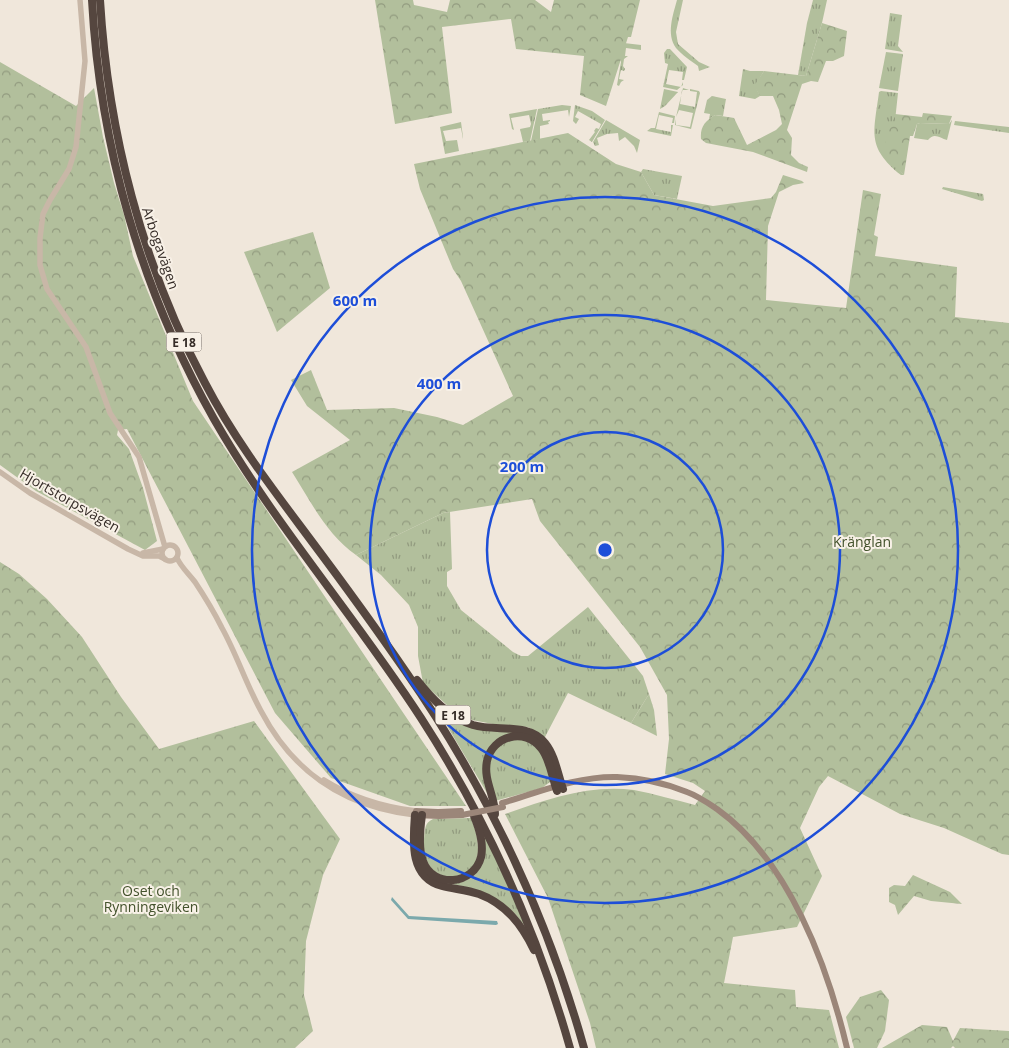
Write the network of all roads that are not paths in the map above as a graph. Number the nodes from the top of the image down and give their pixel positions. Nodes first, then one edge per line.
1 (80, 0) edge
2 (92, 0) edge
3 (100, 0) edge
4 (0, 472) edge
5 (158, 522) junction
6 (174, 546) junction
7 (164, 548) junction
8 (137, 553) junction
9 (176, 558) junction
10 (167, 560) junction
11 (191, 578) junction
12 (367, 618) junction
13 (559, 788) junction
14 (475, 809) junction
15 (419, 813) junction
16 (495, 818) junction
17 (539, 953) junction
18 (570, 1048) edge
19 (584, 1048) edge
20 (847, 1048) edge

1 - 5 street
2 - 14 highway, Arbogavägen / E 18
3 - 12 highway, Arbogavägen / E 18
4 - 8 street, Hjortstorpsvägen
5 - 6 street
5 - 7 street
6 - 7 street
6 - 9 street
7 - 8 street
7 - 10 street
8 - 10 street
9 - 10 street
9 - 11 street
10 - 11 street
11 - 15 street
12 - 13 highway, E 18
12 - 16 highway, E 18
13 - 15 main road
13 - 16 highway, E 18
13 - 20 main road
14 - 15 highway, E 18
14 - 17 highway, E 18
15 - 17 highway, E 18
16 - 19 highway, E 18
17 - 18 highway, E 18

